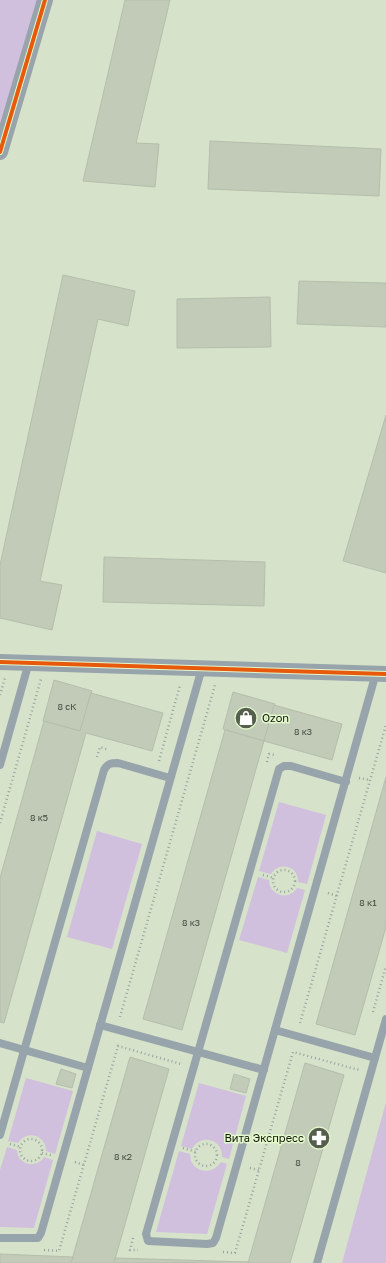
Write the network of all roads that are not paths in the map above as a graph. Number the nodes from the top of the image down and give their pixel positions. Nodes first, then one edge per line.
1 (45, 0) edge
2 (0, 152) edge
3 (29, 662) junction
4 (3, 667) edge
5 (202, 668) junction
6 (381, 673) edge
7 (0, 765) edge
8 (170, 778) junction
9 (346, 782) junction
10 (386, 1019) edge
11 (100, 1025) junction
12 (275, 1030) junction
13 (0, 1043) edge
14 (24, 1050) junction
15 (198, 1052) junction
16 (375, 1058) junction
17 (88, 1068) junction
18 (264, 1070) junction
19 (0, 1135) edge
20 (0, 1238) edge
21 (317, 1263) edge

1 - 2 street
3 - 4 street
3 - 5 street
3 - 7 lane
5 - 6 street
5 - 8 lane
6 - 9 lane
8 - 11 lane
8 - 14 lane
9 - 12 lane
9 - 15 lane
10 - 16 lane
11 - 15 lane
11 - 17 lane
12 - 16 lane
12 - 18 lane
13 - 14 lane
14 - 17 lane
14 - 19 lane
15 - 18 lane
15 - 18 lane
16 - 21 lane
17 - 20 lane

